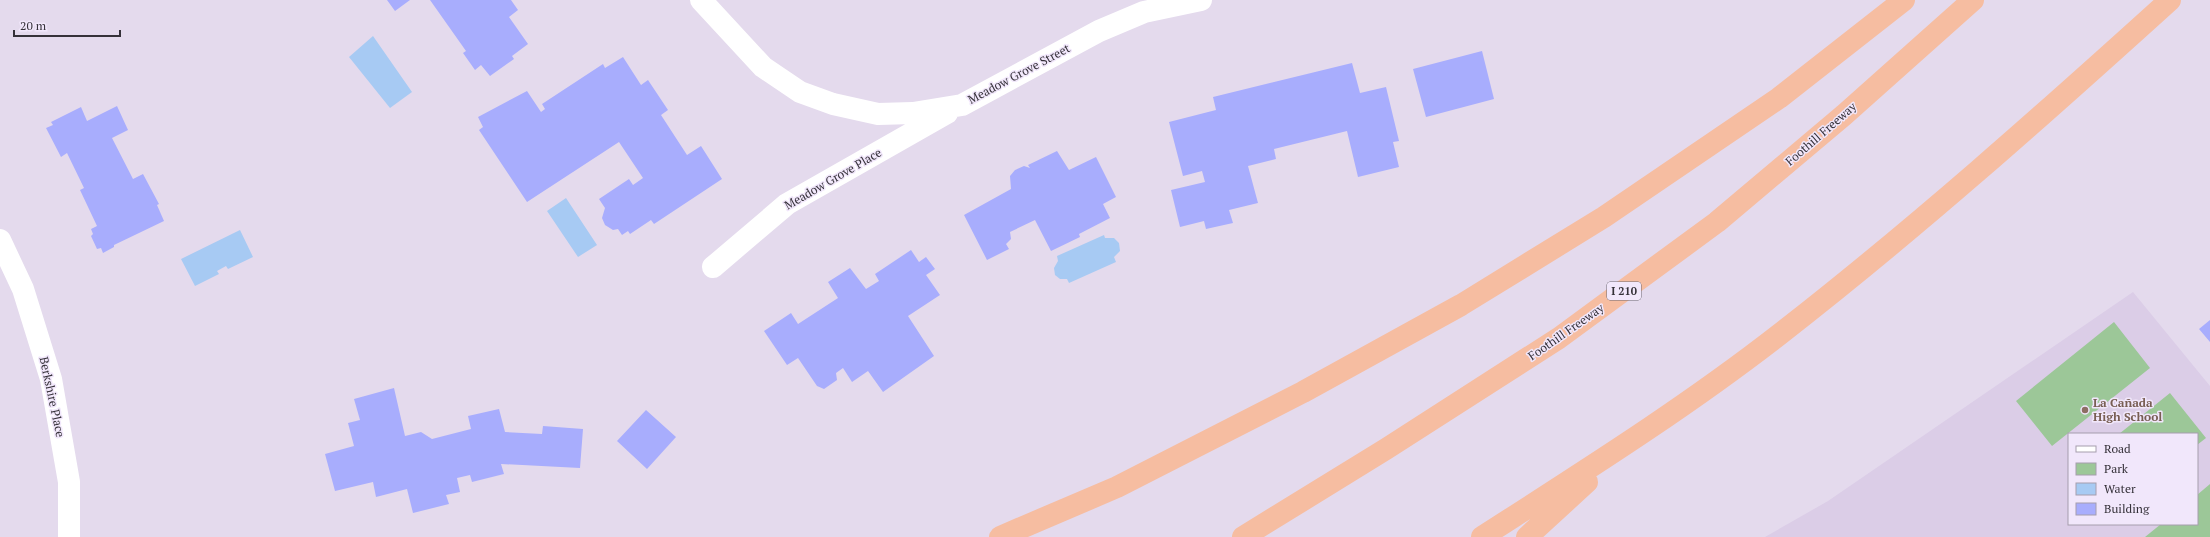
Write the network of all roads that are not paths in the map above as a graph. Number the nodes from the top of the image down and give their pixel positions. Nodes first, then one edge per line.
1 (701, 0) edge
2 (1201, 0) edge
3 (1904, 0) edge
4 (1973, 0) edge
5 (2170, 0) edge
6 (962, 105) junction
7 (0, 240) edge
8 (713, 267) dead end
9 (1634, 439) junction
10 (69, 537) edge
11 (1000, 537) edge
12 (1243, 537) edge
13 (1482, 537) edge
14 (1527, 537) edge

1 - 6 street, Meadow Grove Street
2 - 6 street, Meadow Grove Street
3 - 11 highway
4 - 12 highway, Foothill Freeway / I 210
5 - 9 highway
6 - 8 street, Meadow Grove Place
7 - 10 street, Berkshire Place
9 - 13 highway
9 - 14 highway

